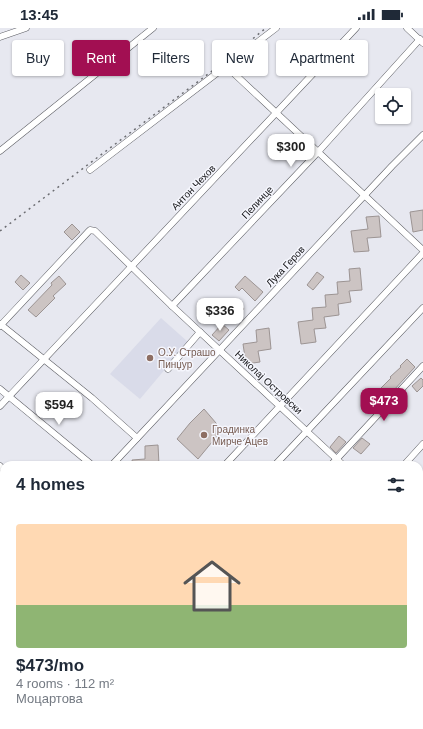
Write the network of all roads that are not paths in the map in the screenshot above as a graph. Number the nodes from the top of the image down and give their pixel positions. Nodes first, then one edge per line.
1 (26, 28) edge
2 (153, 28) edge
3 (276, 28) edge
4 (356, 28) edge
5 (407, 28) edge
6 (0, 37) edge
7 (260, 40) edge
8 (421, 41) edge
9 (213, 76) edge
10 (237, 76) edge
11 (277, 113) junction
12 (423, 135) edge
13 (0, 151) edge
14 (318, 152) junction
15 (90, 170) dead end
16 (365, 195) junction
17 (423, 252) edge
18 (132, 266) junction
19 (172, 306) junction
20 (423, 308) edge
21 (0, 325) edge
22 (200, 332) junction
23 (220, 350) junction
24 (44, 359) junction
25 (423, 366) edge
26 (168, 369) dead end
27 (0, 389) edge
28 (9, 397) junction
29 (0, 406) edge
30 (279, 406) junction
31 (307, 431) junction
32 (137, 438) junction
33 (423, 444) edge
34 (337, 459) joint
35 (87, 461) edge
36 (116, 461) edge
37 (229, 461) edge
38 (279, 461) edge
39 (408, 461) edge

1 - 6 street
2 - 13 street
3 - 7 street
4 - 11 street, Антон Чехов
5 - 8 street
8 - 14 street, Пелинце
9 - 15 street
10 - 11 street
11 - 14 street
11 - 18 street, Антон Чехов
12 - 16 street, Лука Геров
14 - 16 street
14 - 19 street, Пелинце
16 - 17 street
16 - 23 street, Лука Геров
17 - 30 street
18 - 19 street, Николај Островски
18 - 21 street, Николај Островски
18 - 24 street, Антон Чехов
19 - 22 street, Николај Островски
20 - 31 street
21 - 24 street
22 - 23 street, Николај Островски
22 - 26 street
23 - 30 street, Николај Островски
23 - 32 street, Лука Геров
24 - 28 street, Антон Чехов
24 - 32 street
25 - 34 street
27 - 28 street
28 - 29 street, Антон Чехов
28 - 35 street
30 - 31 street, Николај Островски
30 - 37 street
31 - 34 street, Николај Островски
31 - 38 street
32 - 36 street, Лука Геров
33 - 39 street

